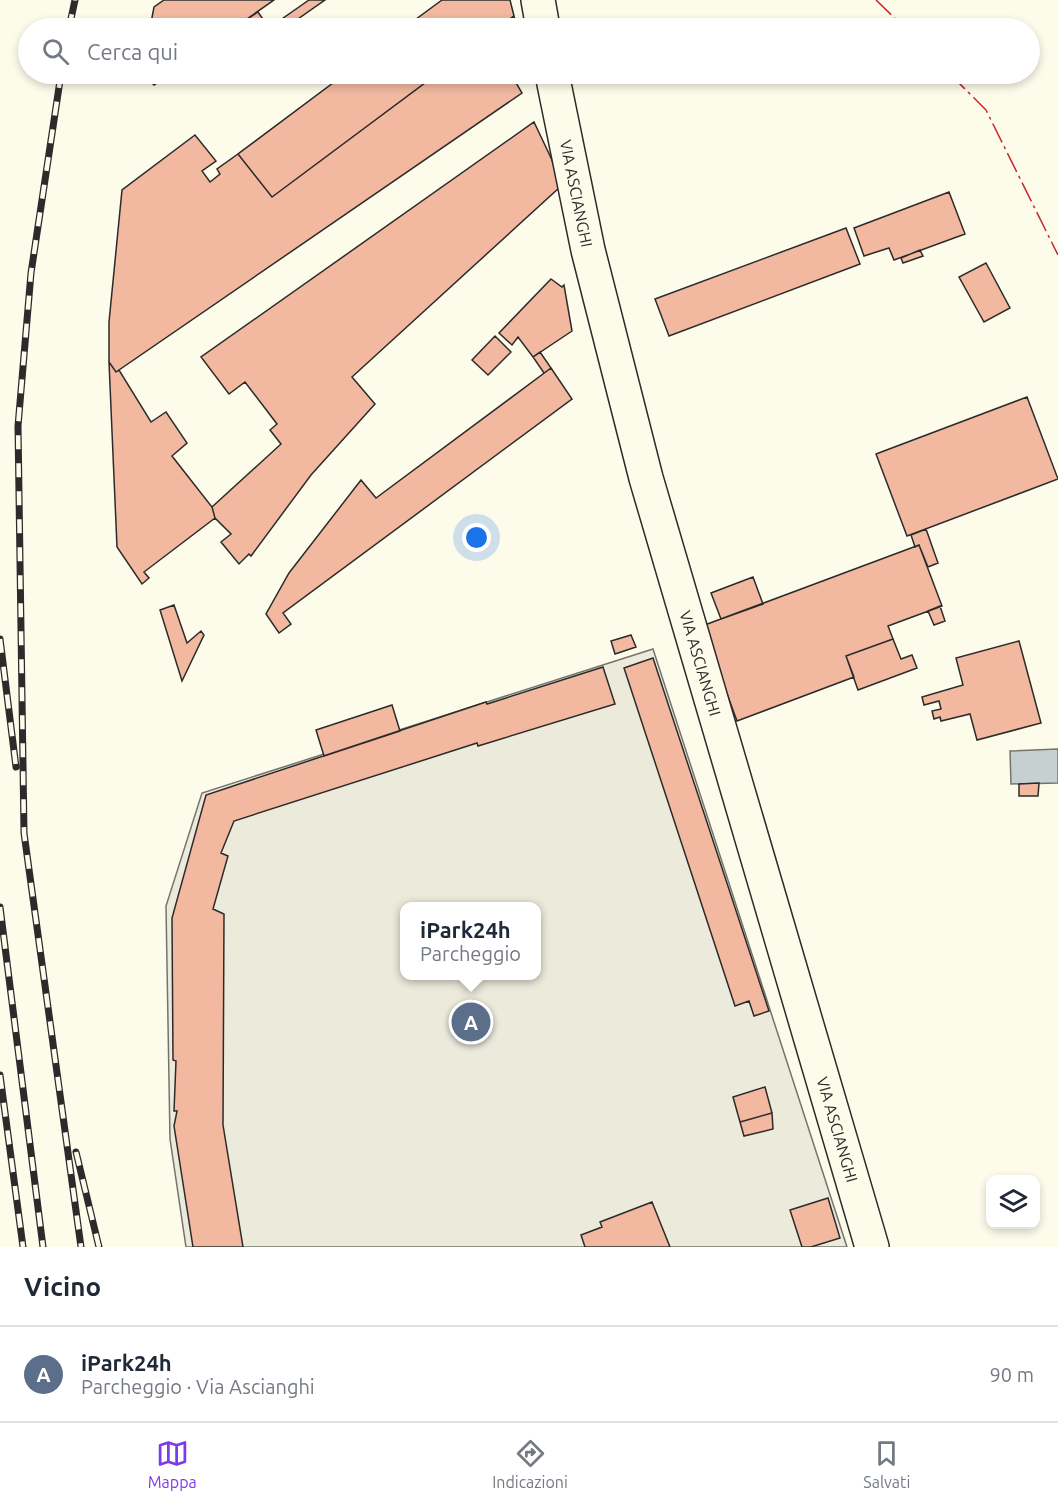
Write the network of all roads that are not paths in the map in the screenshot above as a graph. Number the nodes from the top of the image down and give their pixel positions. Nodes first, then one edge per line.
1 (538, 0) edge
2 (541, 18) edge
3 (554, 84) edge
4 (872, 1247) edge

1 - 2 street
3 - 4 street, VIA ASCIANGHI

